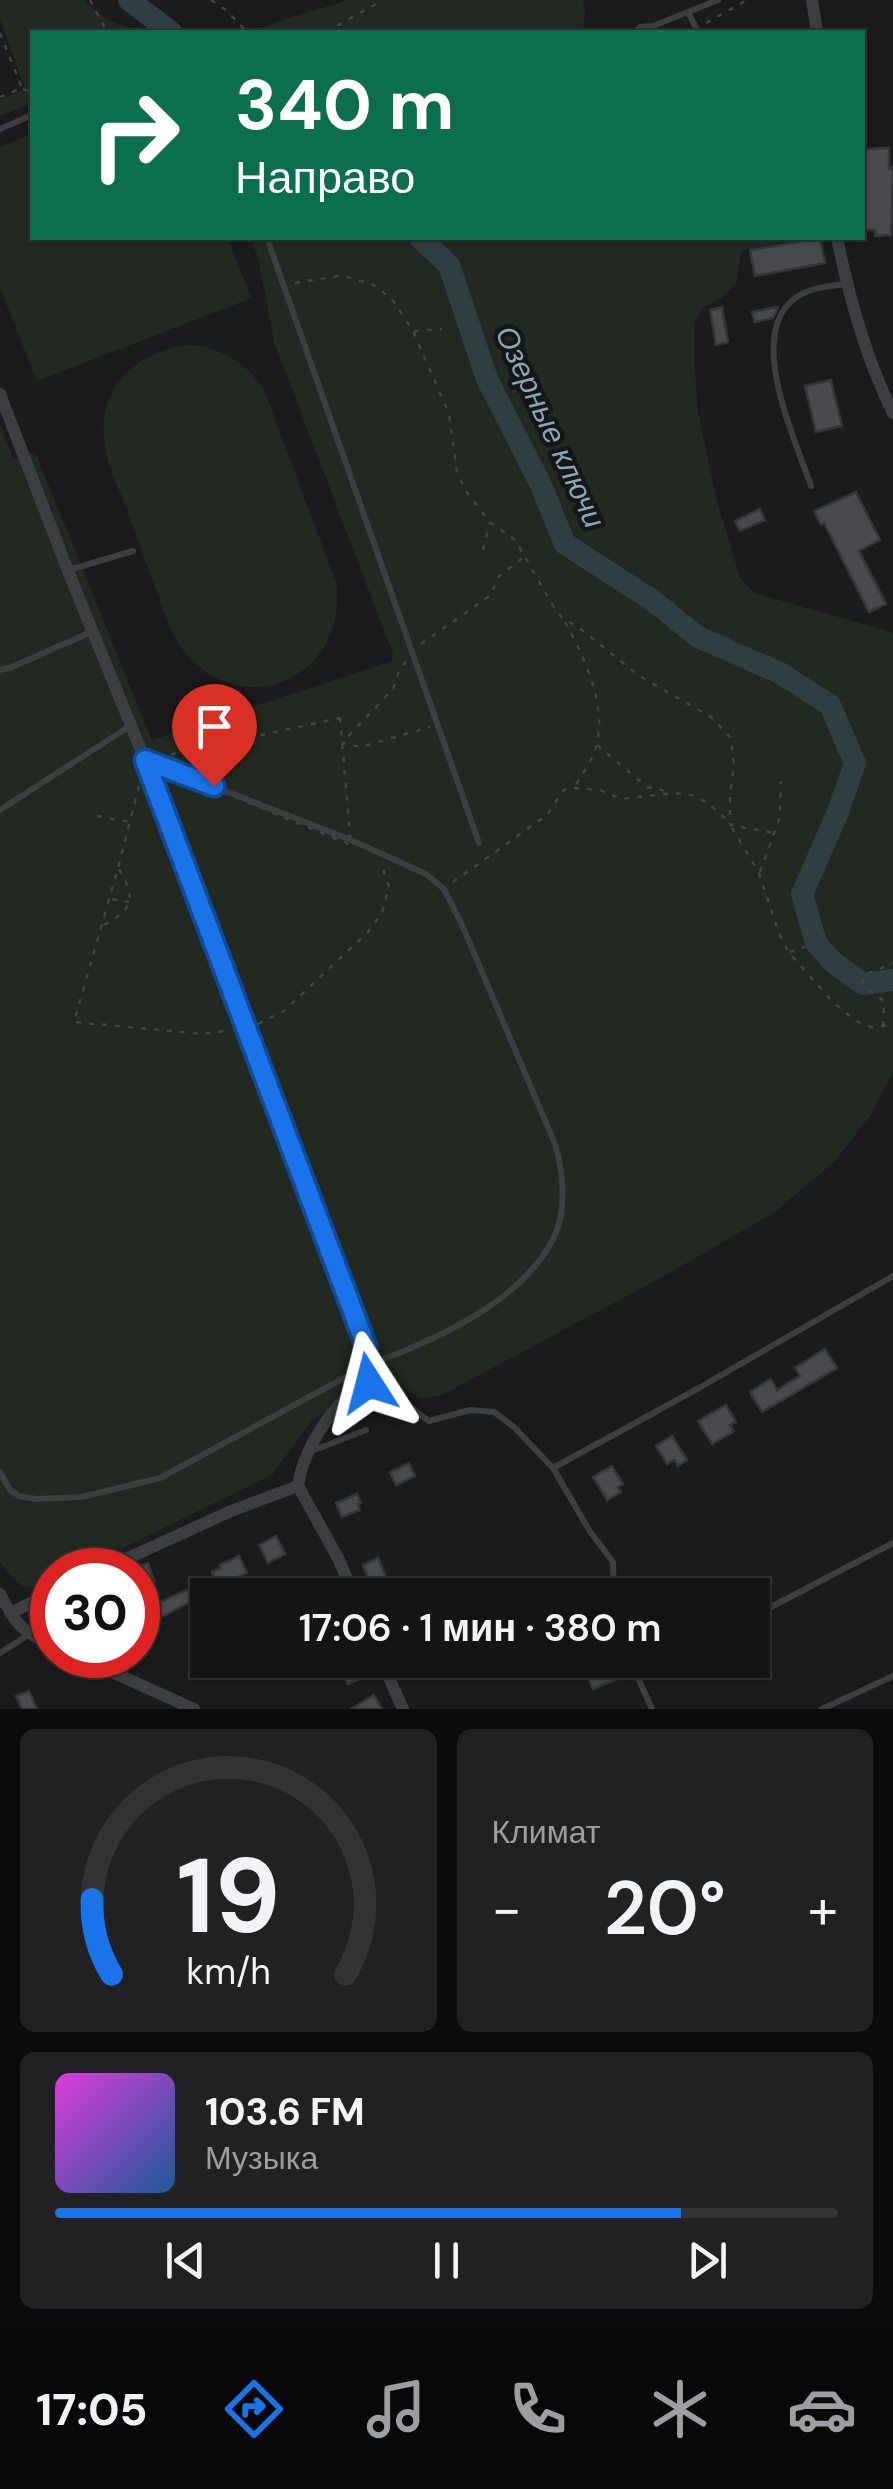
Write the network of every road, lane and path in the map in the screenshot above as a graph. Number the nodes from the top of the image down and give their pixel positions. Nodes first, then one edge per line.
1 (90, 0) edge
2 (211, 0) edge
3 (384, 0) edge
4 (718, 0) edge
5 (747, 0) edge
6 (812, 0) edge
7 (688, 12) junction
8 (653, 29) edge
9 (107, 30) edge
10 (245, 30) edge
11 (330, 30) edge
12 (697, 30) edge
13 (817, 30) edge
14 (0, 32) edge
15 (22, 88) junction
16 (30, 91) edge
17 (0, 96) edge
18 (30, 117) edge
19 (0, 128) edge
20 (268, 240) edge
21 (837, 240) edge
22 (284, 284) junction
23 (847, 284) junction
24 (442, 329) dead end
25 (413, 331) junction
26 (0, 394) edge
27 (893, 413) edge
28 (811, 486) dead end
29 (490, 522) junction
30 (482, 550) dead end
31 (134, 551) dead end
32 (68, 571) junction
33 (563, 619) junction
34 (92, 632) junction
35 (0, 670) edge
36 (131, 726) junction
37 (597, 745) junction
38 (145, 760) junction
39 (782, 781) dead end
40 (574, 788) junction
41 (672, 792) junction
42 (0, 810) edge
43 (97, 816) dead end
44 (130, 822) junction
45 (730, 824) junction
46 (774, 833) junction
47 (351, 840) junction
48 (480, 842) dead end
49 (379, 861) dead end
50 (118, 868) junction
51 (759, 873) junction
52 (444, 889) junction
53 (109, 898) junction
54 (130, 902) junction
55 (102, 925) junction
56 (804, 947) dead end
57 (789, 952) junction
58 (893, 964) edge
59 (893, 1025) edge
60 (246, 1028) junction
61 (883, 1028) junction
62 (893, 1276) edge
63 (368, 1365) junction
64 (369, 1383) junction
65 (366, 1430) dead end
66 (308, 1452) junction
67 (553, 1468) junction
68 (0, 1472) edge
69 (298, 1486) junction
70 (893, 1544) edge
71 (150, 1548) edge
72 (347, 1578) edge
73 (613, 1578) edge
74 (0, 1594) edge
75 (30, 1603) edge
76 (770, 1608) edge
77 (10, 1613) junction
78 (29, 1635) joint
79 (0, 1653) edge
80 (893, 1676) edge
81 (125, 1678) edge
82 (390, 1678) edge
83 (638, 1678) edge
84 (194, 1709) edge
85 (403, 1709) edge
86 (652, 1709) edge
87 (822, 1709) edge

1 - 9 path
2 - 10 path
3 - 11 path
4 - 7 lane
5 - 12 path
6 - 13 street
7 - 8 lane
7 - 12 lane
14 - 15 path
15 - 16 path
15 - 17 path
18 - 19 lane
20 - 22 lane
21 - 23 street
22 - 25 path
22 - 48 lane
23 - 27 street
23 - 28 lane
24 - 25 path
25 - 29 path
26 - 32 street
29 - 30 path
29 - 33 path
31 - 32 lane
32 - 34 street
33 - 37 path
33 - 45 path
34 - 35 lane
34 - 36 street
36 - 38 street
36 - 42 lane
37 - 40 path
37 - 41 path
38 - 44 path
38 - 47 lane
38 - 47 path
38 - 60 street
39 - 46 path
40 - 41 path
40 - 52 path
41 - 45 path
43 - 44 path
44 - 50 path
45 - 46 path
45 - 51 path
46 - 51 path
47 - 52 lane
49 - 60 path
50 - 53 path
50 - 54 path
51 - 57 path
52 - 63 lane
53 - 54 path
53 - 55 path
54 - 55 path
55 - 60 path
56 - 57 path
57 - 61 path
58 - 61 path
59 - 61 path
60 - 63 street
62 - 67 lane
63 - 64 street
63 - 68 lane
64 - 66 street
64 - 67 lane
65 - 66 lane
66 - 69 street
67 - 73 lane
69 - 71 street
69 - 72 street
70 - 76 lane
74 - 77 street
75 - 77 street
77 - 78 street
78 - 79 lane
80 - 87 lane
81 - 84 street
82 - 85 street
83 - 86 lane

